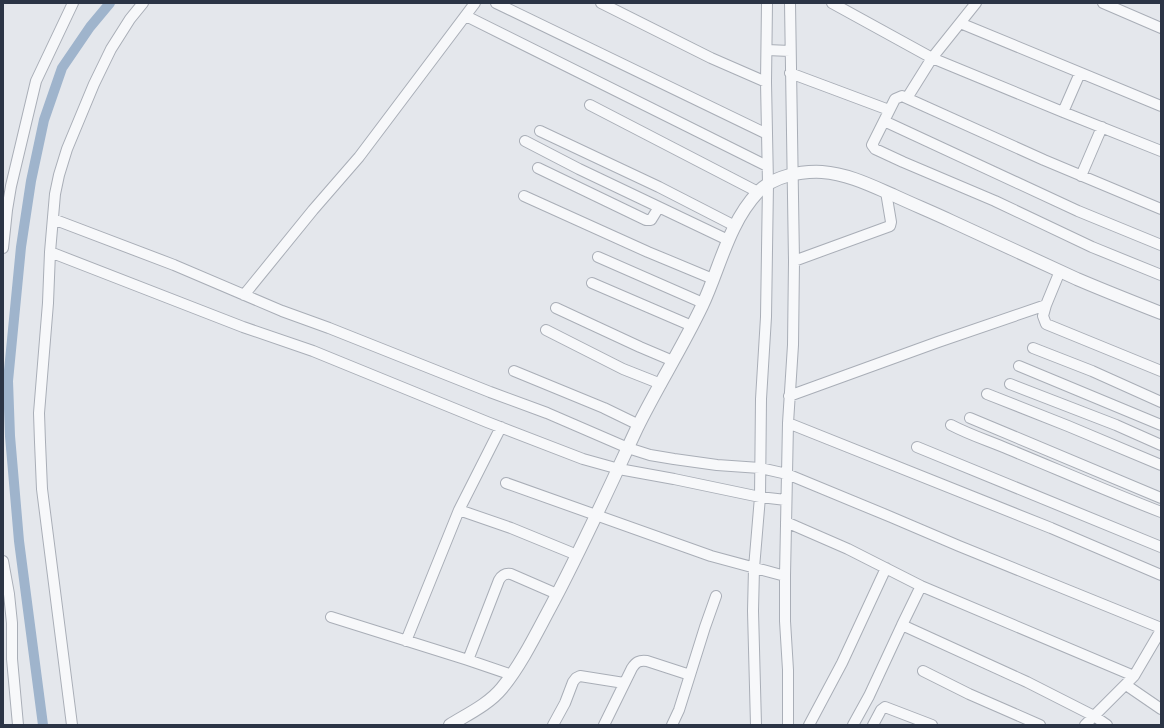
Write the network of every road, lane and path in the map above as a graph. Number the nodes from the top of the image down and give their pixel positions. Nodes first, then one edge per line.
1 (73, 3) edge
2 (143, 3) edge
3 (475, 3) edge
4 (496, 3) edge
5 (601, 3) edge
6 (767, 3) edge
7 (790, 3) edge
8 (832, 3) edge
9 (976, 3) edge
10 (1103, 3) edge
11 (466, 16) junction
12 (960, 23) junction
13 (1161, 28) edge
14 (767, 50) junction
15 (790, 51) junction
16 (932, 58) junction
17 (790, 73) junction
18 (1080, 73) junction
19 (766, 82) junction
20 (907, 98) junction
21 (590, 105) dead end
22 (1161, 106) edge
23 (889, 110) junction
24 (1063, 112) junction
25 (884, 121) junction
26 (1102, 127) junction
27 (540, 131) dead end
28 (767, 134) junction
29 (525, 141) dead end
30 (1161, 151) edge
31 (767, 166) junction
32 (538, 168) dead end
33 (792, 175) junction
34 (1081, 176) junction
35 (768, 184) junction
36 (758, 192) junction
37 (886, 192) junction
38 (524, 196) dead end
39 (659, 208) junction
40 (1161, 209) edge
41 (53, 219) junction
42 (735, 226) junction
43 (728, 240) junction
44 (3, 242) edge
45 (1161, 245) edge
46 (50, 252) junction
47 (598, 257) dead end
48 (794, 261) junction
49 (1060, 271) junction
50 (1161, 275) edge
51 (713, 279) junction
52 (592, 283) dead end
53 (244, 295) junction
54 (703, 303) junction
55 (1046, 305) junction
56 (556, 308) dead end
57 (1161, 313) edge
58 (692, 326) junction
59 (546, 330) dead end
60 (1033, 348) dead end
61 (673, 361) junction
62 (1019, 366) dead end
63 (514, 371) dead end
64 (1161, 371) edge
65 (661, 384) junction
66 (1010, 384) dead end
67 (987, 394) dead end
68 (789, 396) junction
69 (1161, 402) edge
70 (970, 418) dead end
71 (788, 423) junction
72 (639, 424) junction
73 (1161, 425) edge
74 (951, 426) dead end
75 (501, 427) junction
76 (1161, 445) edge
77 (917, 447) dead end
78 (628, 448) junction
79 (1161, 466) edge
80 (760, 468) junction
81 (619, 469) junction
82 (787, 474) junction
83 (506, 483) dead end
84 (760, 497) junction
85 (1161, 498) edge
86 (786, 500) junction
87 (459, 510) junction
88 (1161, 512) edge
89 (596, 516) junction
90 (786, 522) junction
91 (1161, 547) edge
92 (577, 555) junction
93 (3, 561) edge
94 (754, 568) junction
95 (886, 568) junction
96 (1161, 575) edge
97 (785, 576) junction
98 (921, 586) junction
99 (557, 594) junction
100 (716, 596) dead end
101 (331, 617) dead end
102 (902, 626) junction
103 (1161, 629) edge
104 (406, 641) junction
105 (468, 660) junction
106 (923, 672) dead end
107 (512, 675) junction
108 (690, 675) junction
109 (1134, 676) junction
110 (624, 684) junction
111 (1126, 685) junction
112 (1161, 709) edge
113 (1094, 716) junction
114 (18, 725) edge
115 (72, 725) edge
116 (450, 725) edge
117 (553, 725) edge
118 (604, 725) edge
119 (672, 725) edge
120 (756, 725) edge
121 (788, 725) edge
122 (809, 725) edge
123 (853, 725) edge
124 (873, 725) edge
125 (932, 725) edge
126 (1040, 725) edge
127 (1086, 725) edge
128 (1107, 725) edge

1 - 44 street
2 - 41 street
3 - 11 street
4 - 28 street
5 - 19 street
6 - 14 street
7 - 15 street
8 - 16 street
9 - 12 street
10 - 13 street
11 - 31 street
11 - 53 street
12 - 16 street
12 - 18 street
14 - 15 street
14 - 19 street
15 - 17 street
16 - 20 street
16 - 24 street
17 - 23 street
17 - 33 street
18 - 22 street
18 - 24 street
19 - 28 street
20 - 23 street
20 - 34 street
21 - 36 street
23 - 25 street
24 - 26 street
25 - 45 street
25 - 50 street
26 - 30 street
26 - 34 street
27 - 42 street
28 - 31 street
29 - 39 street
31 - 35 street
32 - 39 street
33 - 35 street
33 - 37 street
33 - 48 street
34 - 40 street
35 - 36 street
35 - 80 street
36 - 42 street
37 - 48 street
37 - 49 street
38 - 51 street
39 - 43 street
41 - 46 street
41 - 53 street
42 - 43 street
43 - 51 street
46 - 75 street
46 - 115 street
47 - 54 street
48 - 68 street
49 - 55 street
49 - 57 street
51 - 54 street
52 - 58 street
53 - 78 street
54 - 58 street
55 - 64 street
55 - 68 street
56 - 61 street
58 - 61 street
59 - 65 street
60 - 69 street
61 - 65 street
62 - 73 street
63 - 72 street
65 - 72 street
66 - 76 street
67 - 79 street
68 - 71 street
70 - 85 street
71 - 82 street
71 - 96 street
72 - 78 street
74 - 88 street
75 - 81 street
75 - 87 street
77 - 91 street
78 - 80 street
78 - 81 street
80 - 82 street
80 - 84 street
81 - 84 street
81 - 89 street
82 - 86 street
82 - 103 street
83 - 89 street
84 - 86 street
84 - 94 street
86 - 90 street
87 - 92 street
87 - 104 street
89 - 92 street
89 - 94 street
90 - 95 street
90 - 97 street
92 - 99 street
93 - 114 street
94 - 97 street
94 - 120 street
95 - 98 street
95 - 122 street
97 - 121 street
98 - 102 street
98 - 109 street
99 - 105 street
99 - 107 street
100 - 108 street
101 - 104 street
102 - 113 street
102 - 123 street
103 - 109 street
104 - 105 street
105 - 107 street
106 - 126 street
107 - 116 street
108 - 110 street
108 - 119 street
109 - 111 street
110 - 117 street
110 - 118 street
111 - 112 street
111 - 113 street
113 - 127 street
113 - 128 street
124 - 125 street

